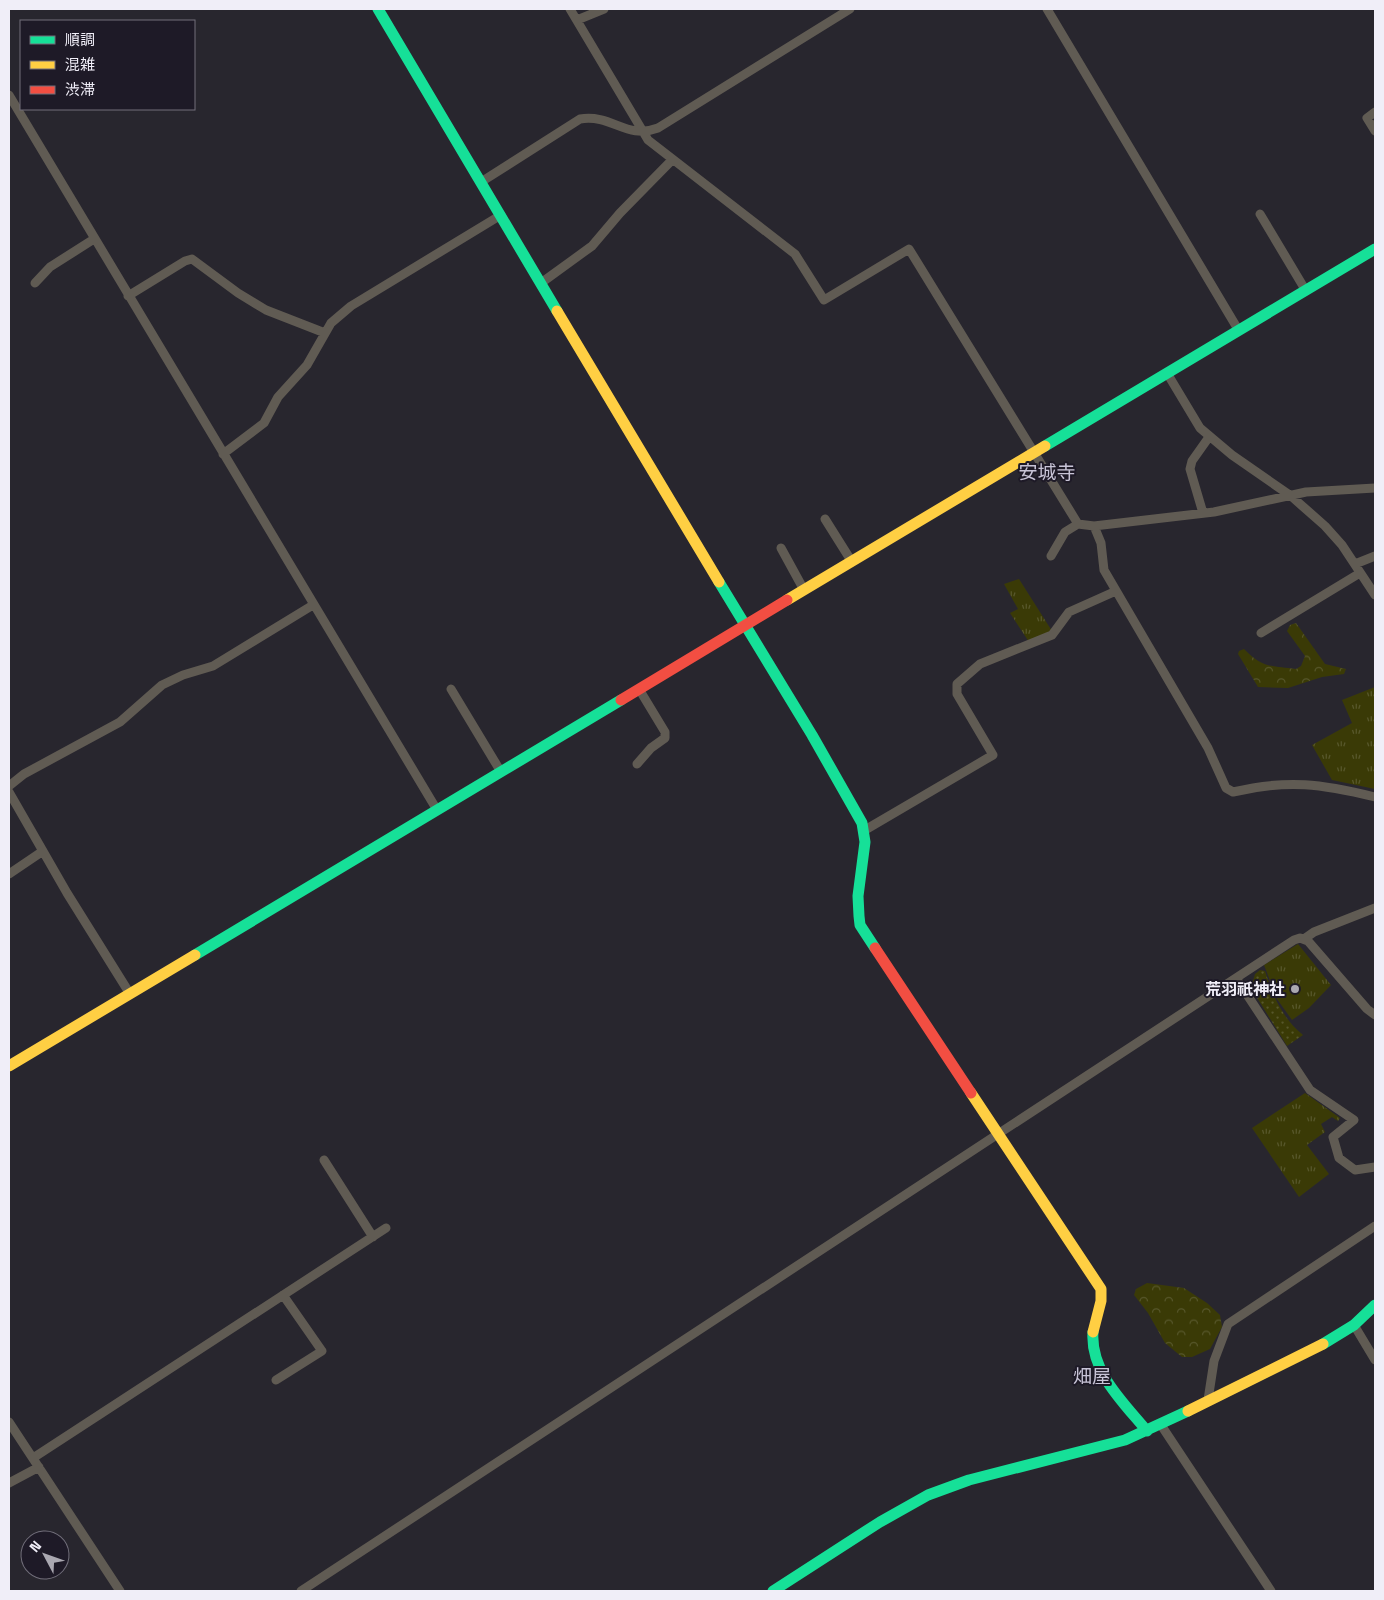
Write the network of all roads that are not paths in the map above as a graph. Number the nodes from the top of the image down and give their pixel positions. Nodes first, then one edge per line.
1 (378, 9) edge
2 (570, 9) edge
3 (604, 9) edge
4 (850, 9) edge
5 (1048, 9) edge
6 (577, 20) junction
7 (9, 95) edge
8 (1375, 112) edge
9 (641, 132) junction
10 (1375, 132) edge
11 (672, 160) junction
12 (481, 182) junction
13 (1260, 214) dead end
14 (501, 216) junction
15 (94, 239) junction
16 (1375, 249) edge
17 (35, 283) dead end
18 (541, 283) junction
19 (1306, 291) junction
20 (128, 296) junction
21 (1239, 331) junction
22 (326, 333) junction
23 (1167, 373) junction
24 (1209, 437) junction
25 (1034, 452) junction
26 (223, 454) junction
27 (1375, 488) edge
28 (1291, 496) junction
29 (1203, 513) junction
30 (825, 519) dead end
31 (1078, 524) junction
32 (1094, 526) junction
33 (781, 548) dead end
34 (1051, 556) dead end
35 (1375, 556) edge
36 (852, 562) junction
37 (1355, 564) junction
38 (1360, 573) junction
39 (804, 590) junction
40 (1116, 590) junction
41 (1375, 595) edge
42 (313, 605) junction
43 (745, 626) junction
44 (1260, 633) dead end
45 (451, 689) dead end
46 (639, 689) junction
47 (637, 764) dead end
48 (501, 772) junction
49 (9, 786) edge
50 (9, 792) edge
51 (1375, 797) edge
52 (437, 810) junction
53 (865, 830) junction
54 (43, 851) junction
55 (9, 874) edge
56 (1375, 908) edge
57 (1304, 939) junction
58 (1236, 978) junction
59 (130, 994) junction
60 (1375, 1015) edge
61 (9, 1066) edge
62 (998, 1135) junction
63 (324, 1160) dead end
64 (1375, 1167) edge
65 (1375, 1226) edge
66 (386, 1228) dead end
67 (373, 1236) junction
68 (283, 1295) junction
69 (1375, 1305) edge
70 (1354, 1326) junction
71 (1375, 1360) edge
72 (276, 1380) dead end
73 (1208, 1400) junction
74 (9, 1422) edge
75 (1161, 1425) junction
76 (1147, 1431) junction
77 (33, 1458) junction
78 (39, 1467) junction
79 (9, 1483) edge
80 (120, 1591) edge
81 (301, 1591) edge
82 (773, 1591) edge
83 (1271, 1591) edge

1 - 12 street
2 - 6 street
3 - 6 street
4 - 9 street
5 - 21 street
6 - 9 street
7 - 15 street
8 - 10 street
9 - 11 street
9 - 12 street
11 - 18 street
11 - 25 street
12 - 14 street
13 - 19 street
14 - 18 street
14 - 22 street
15 - 17 street
15 - 20 street
16 - 19 street
18 - 43 street
19 - 21 street
20 - 22 street
20 - 26 street
21 - 23 street
22 - 26 street
23 - 24 street
23 - 25 street
24 - 28 street
24 - 29 street
25 - 31 street
25 - 36 street
26 - 42 street
27 - 28 street
28 - 29 street
28 - 37 street
29 - 32 street
30 - 36 street
31 - 32 street
31 - 34 street
32 - 40 street
33 - 39 street
35 - 37 street
36 - 39 street
37 - 38 street
38 - 41 street
38 - 44 street
39 - 43 street
40 - 51 street
40 - 53 street
42 - 49 street
42 - 52 street
43 - 46 street
43 - 53 street
45 - 48 street
46 - 47 street
46 - 48 street
48 - 52 street
50 - 54 street
52 - 59 street
53 - 62 street
54 - 55 street
54 - 59 street
56 - 57 street
57 - 58 street
57 - 60 street
58 - 62 street
58 - 64 street
59 - 61 street
62 - 76 street
62 - 81 street
63 - 67 street
65 - 73 street
66 - 67 street
67 - 68 street
68 - 72 street
68 - 77 street
69 - 70 street
70 - 71 street
70 - 73 street
73 - 75 street
74 - 77 street
75 - 76 street
75 - 83 street
76 - 82 street
77 - 78 street
78 - 79 street
78 - 80 street

